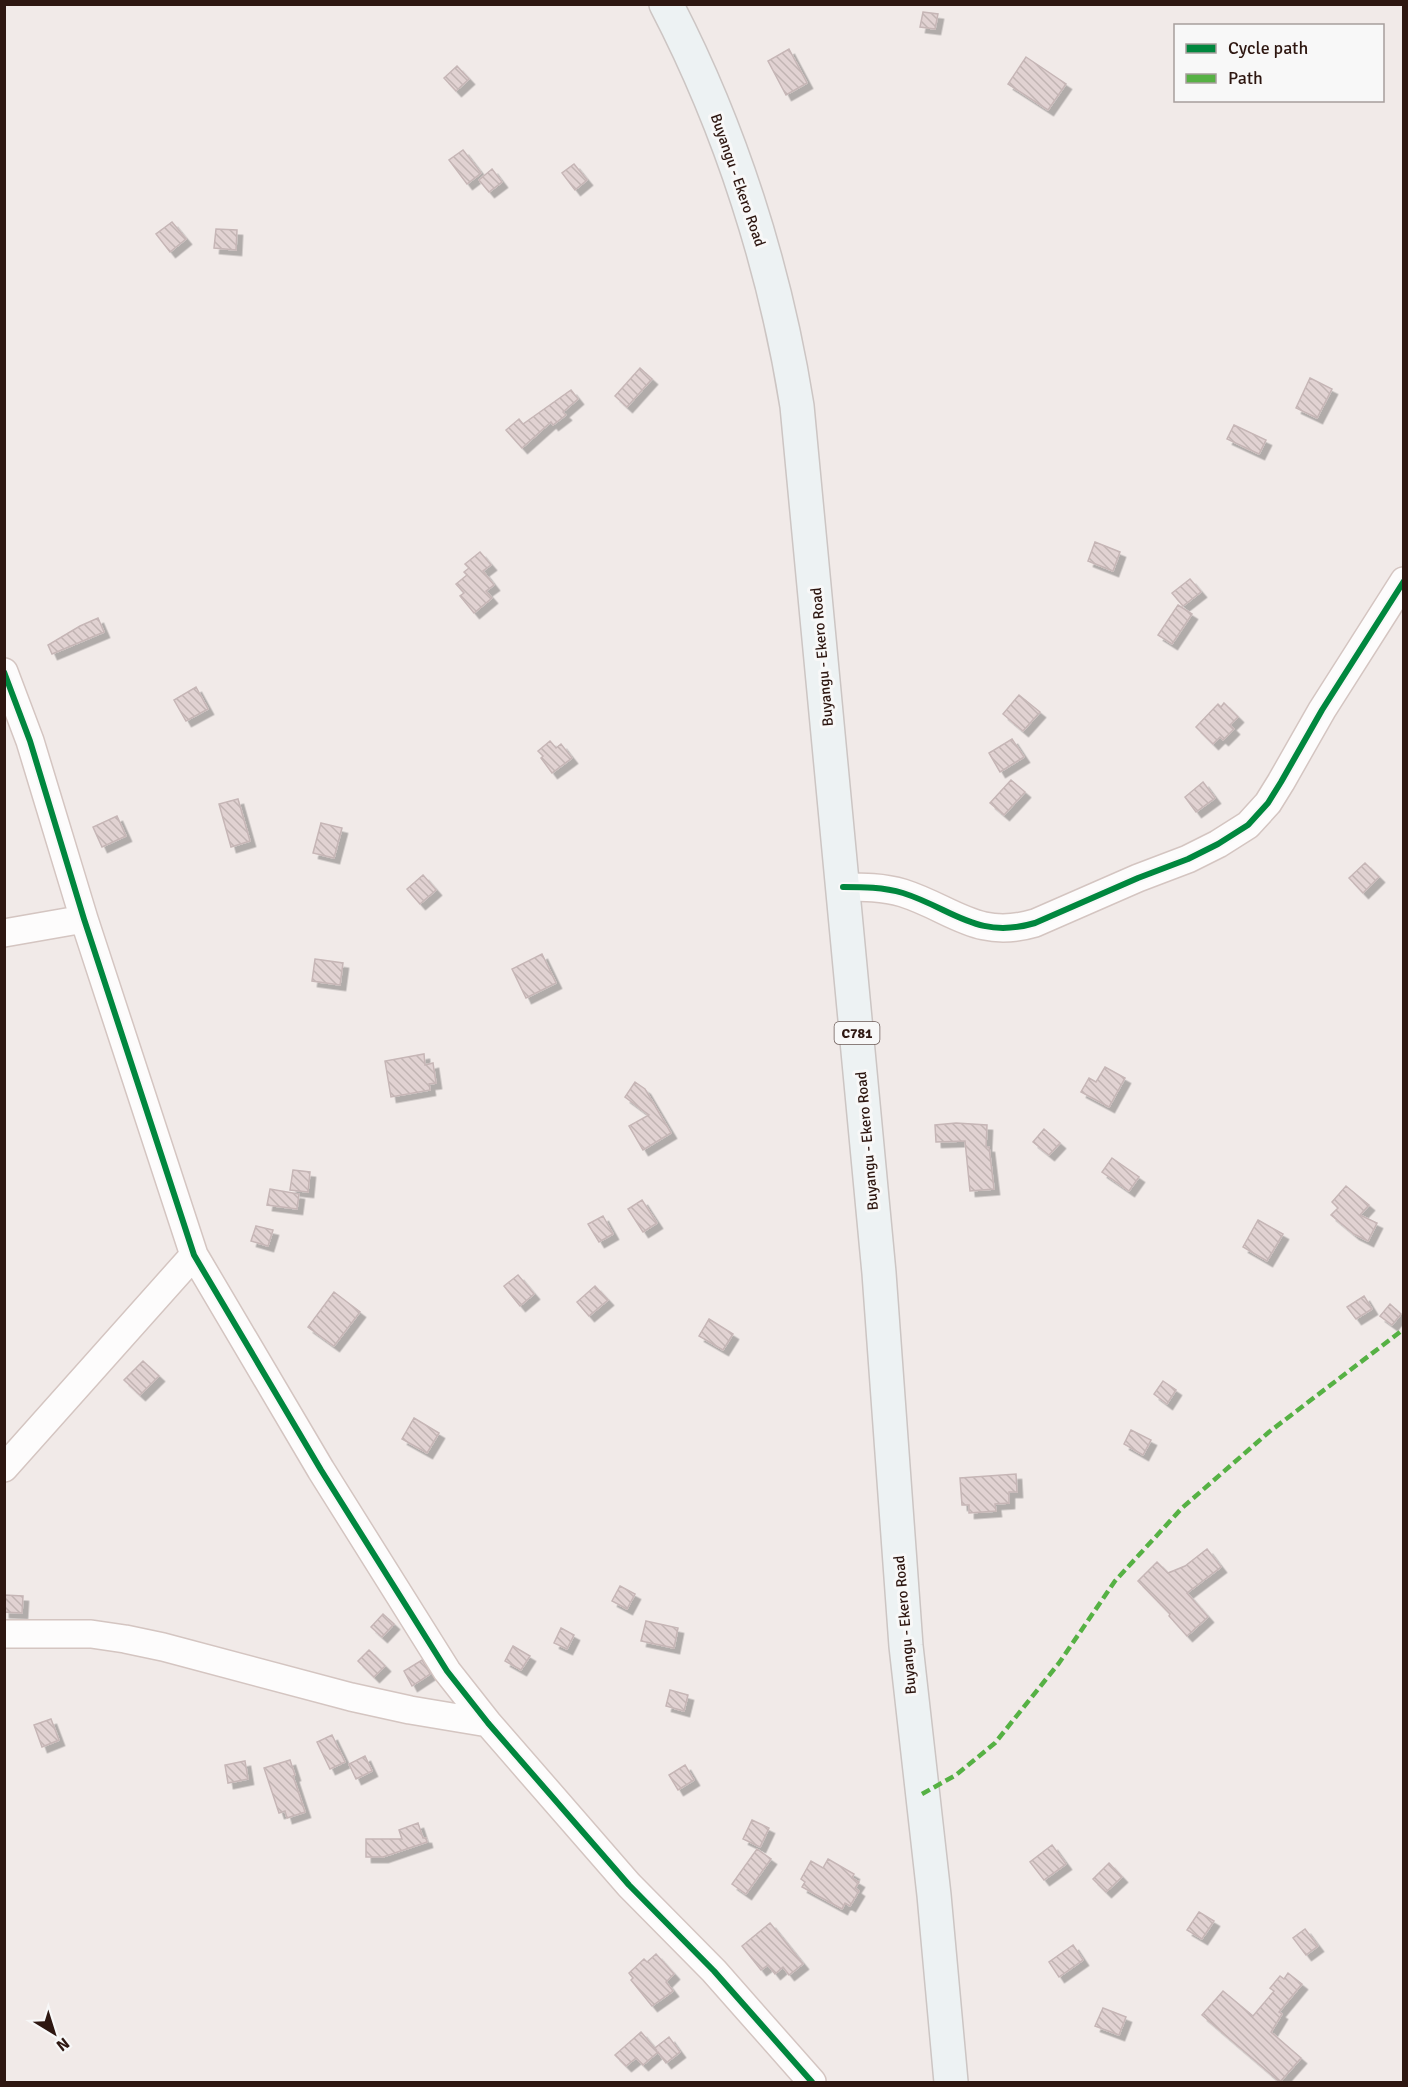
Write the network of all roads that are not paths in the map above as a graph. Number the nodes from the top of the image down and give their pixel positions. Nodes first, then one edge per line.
1 (666, 4) edge
2 (1404, 581) edge
3 (4, 672) edge
4 (843, 887) junction
5 (84, 919) junction
6 (4, 933) edge
7 (195, 1255) junction
8 (4, 1468) edge
9 (4, 1634) edge
10 (488, 1723) junction
11 (812, 2082) edge
12 (951, 2082) edge

1 - 4 main road, Buyangu - Ekero Road / C781
2 - 4 street
3 - 5 street
4 - 12 main road, Buyangu - Ekero Road / C781
5 - 6 street
5 - 7 street
7 - 8 street
7 - 10 street
9 - 10 street
10 - 11 street

